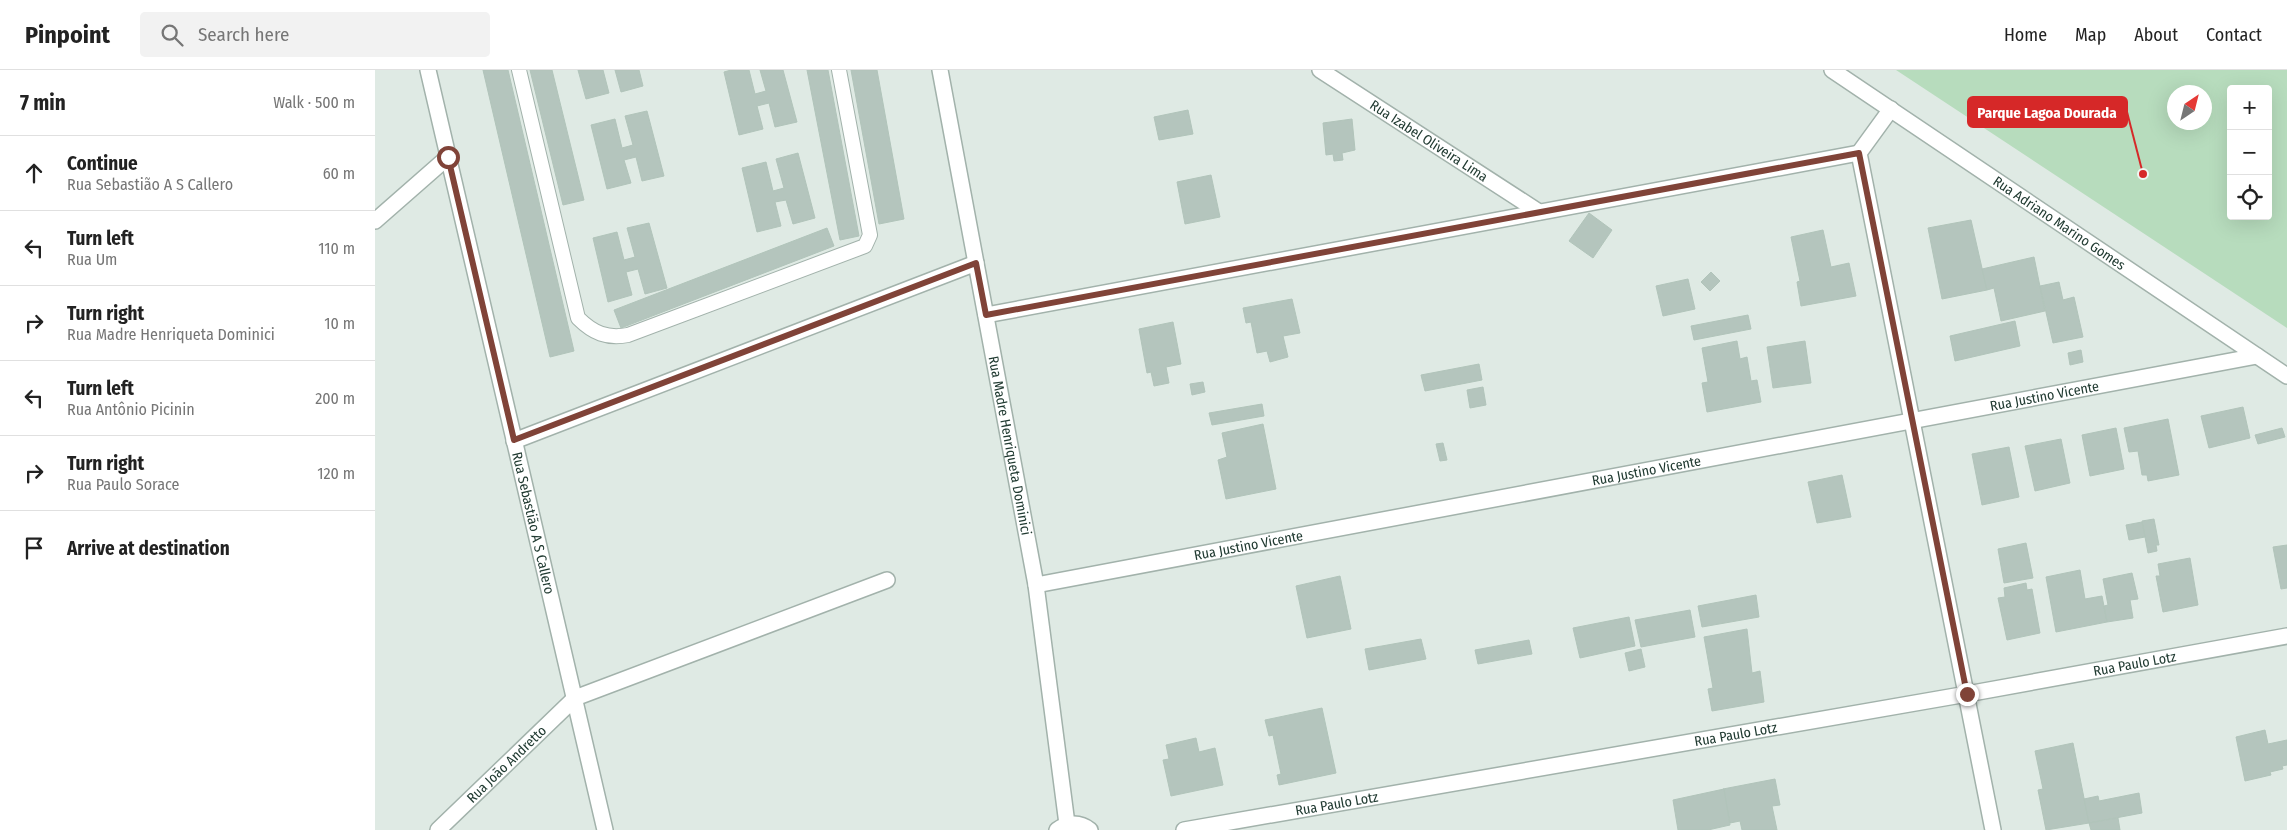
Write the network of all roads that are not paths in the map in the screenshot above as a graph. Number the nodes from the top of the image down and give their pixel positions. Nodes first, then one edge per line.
1 (428, 70) edge
2 (519, 70) edge
3 (839, 70) edge
4 (940, 70) edge
5 (1320, 70) edge
6 (1832, 70) edge
7 (1891, 109) junction
8 (1859, 153) junction
9 (448, 157) junction
10 (1539, 212) junction
11 (375, 222) edge
12 (976, 263) junction
13 (986, 315) junction
14 (2257, 356) junction
15 (2287, 376) edge
16 (1913, 422) junction
17 (514, 440) junction
18 (887, 580) dead end
19 (1036, 585) junction
20 (2287, 636) edge
21 (1967, 694) junction
22 (575, 698) junction
23 (1062, 827) edge
24 (438, 830) edge
25 (605, 830) edge
26 (1090, 830) edge
27 (1184, 830) edge
28 (1993, 830) edge

1 - 9 street, Rua Sebastião A S Callero
2 - 3 lane
4 - 12 street, Rua Madre Henriqueta Dominici
5 - 10 street, Rua Izabel Oliveira Lima
6 - 7 street, Rua Adriano Marino Gomes
7 - 8 street
7 - 14 street, Rua Adriano Marino Gomes
8 - 10 street
8 - 16 street
9 - 11 street
9 - 17 street, Rua Sebastião A S Callero
10 - 13 street
12 - 13 street, Rua Madre Henriqueta Dominici
12 - 17 street
13 - 19 street, Rua Madre Henriqueta Dominici
14 - 15 street, Rua Adriano Marino Gomes
14 - 16 street, Rua Justino Vicente
16 - 19 street, Rua Justino Vicente
16 - 21 street
17 - 22 street, Rua Sebastião A S Callero
18 - 22 street
19 - 23 street, Rua Madre Henriqueta Dominici
20 - 21 street, Rua Paulo Lotz
21 - 27 street, Rua Paulo Lotz
21 - 28 street
22 - 24 street, Rua João Andretto
22 - 25 street, Rua Sebastião A S Callero
23 - 26 street

